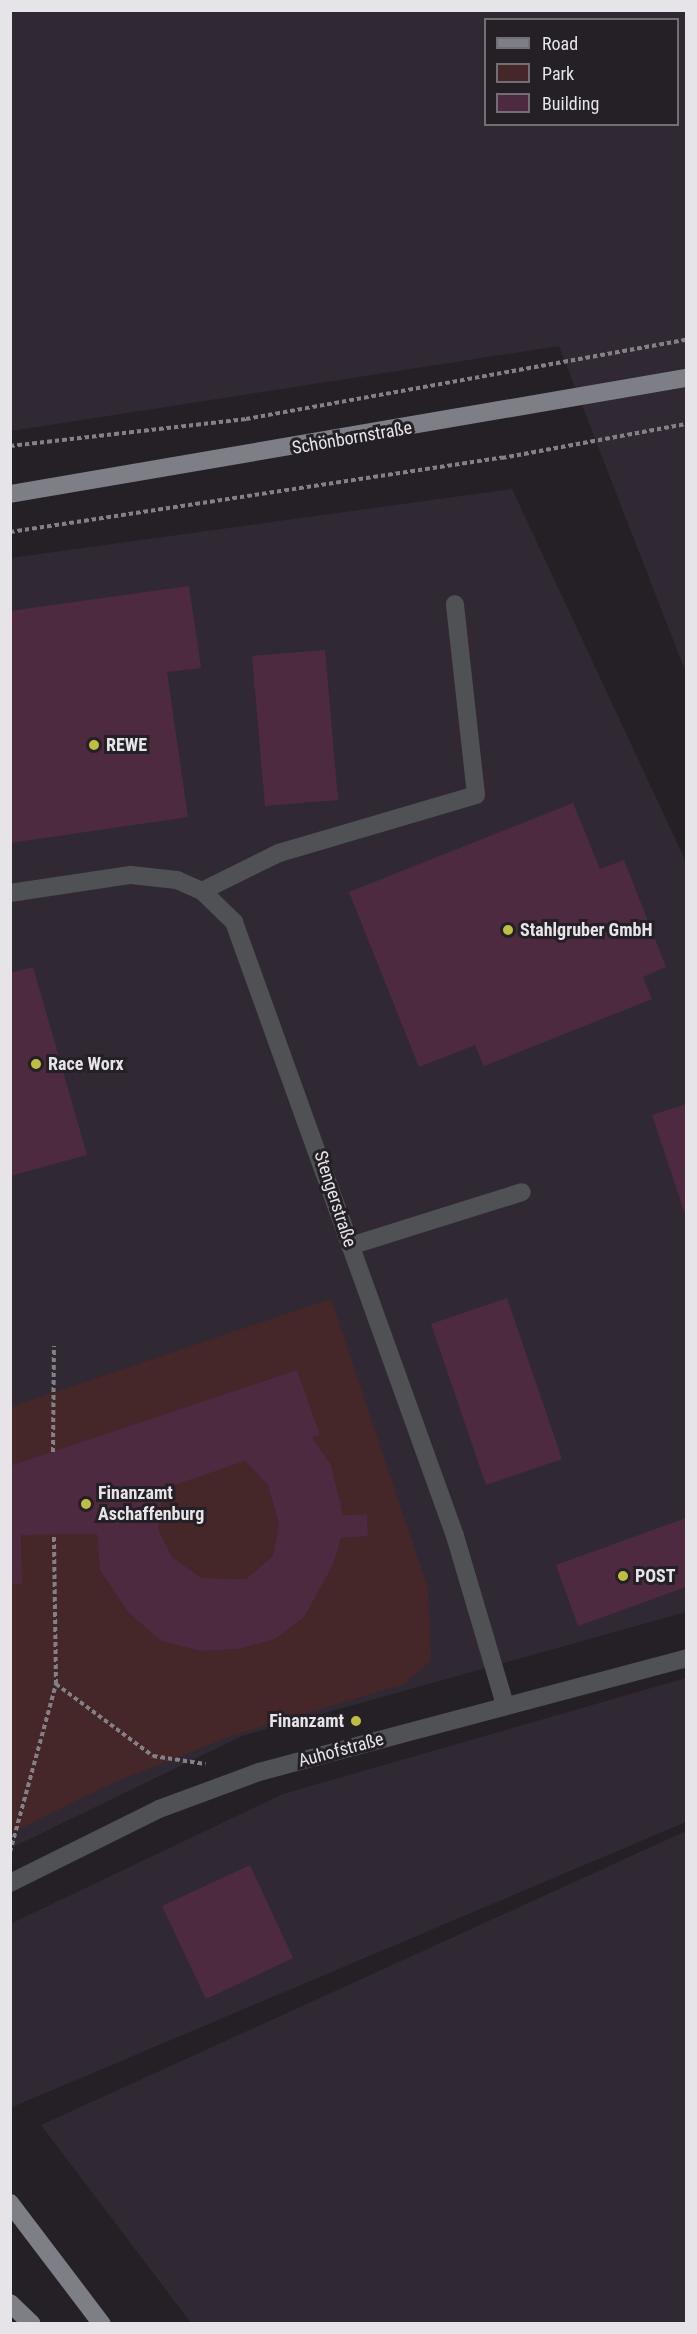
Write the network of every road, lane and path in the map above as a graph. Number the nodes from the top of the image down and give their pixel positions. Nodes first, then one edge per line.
1 (687, 340) edge
2 (687, 378) edge
3 (687, 424) edge
4 (10, 446) edge
5 (12, 493) edge
6 (10, 532) edge
7 (455, 604) dead end
8 (202, 891) junction
9 (10, 892) edge
10 (522, 1192) dead end
11 (350, 1246) junction
12 (54, 1346) dead end
13 (53, 1452) dead end
14 (54, 1534) dead end
15 (687, 1658) edge
16 (56, 1684) junction
17 (505, 1705) junction
18 (212, 1765) dead end
19 (12, 1844) edge
20 (10, 1852) edge
21 (10, 1882) edge
22 (10, 2203) edge
23 (10, 2303) edge
24 (32, 2324) edge
25 (102, 2324) edge

1 - 4 path
2 - 5 main road, Schönbornstraße
3 - 6 path
7 - 8 street
8 - 9 street, Stengerstraße
8 - 11 street, Stengerstraße
10 - 11 street
11 - 17 street, Stengerstraße
12 - 13 path
14 - 16 path
15 - 17 street, Auhofstraße
16 - 18 path
16 - 19 path
17 - 21 street, Auhofstraße
19 - 20 path
22 - 25 main road
23 - 24 main road

